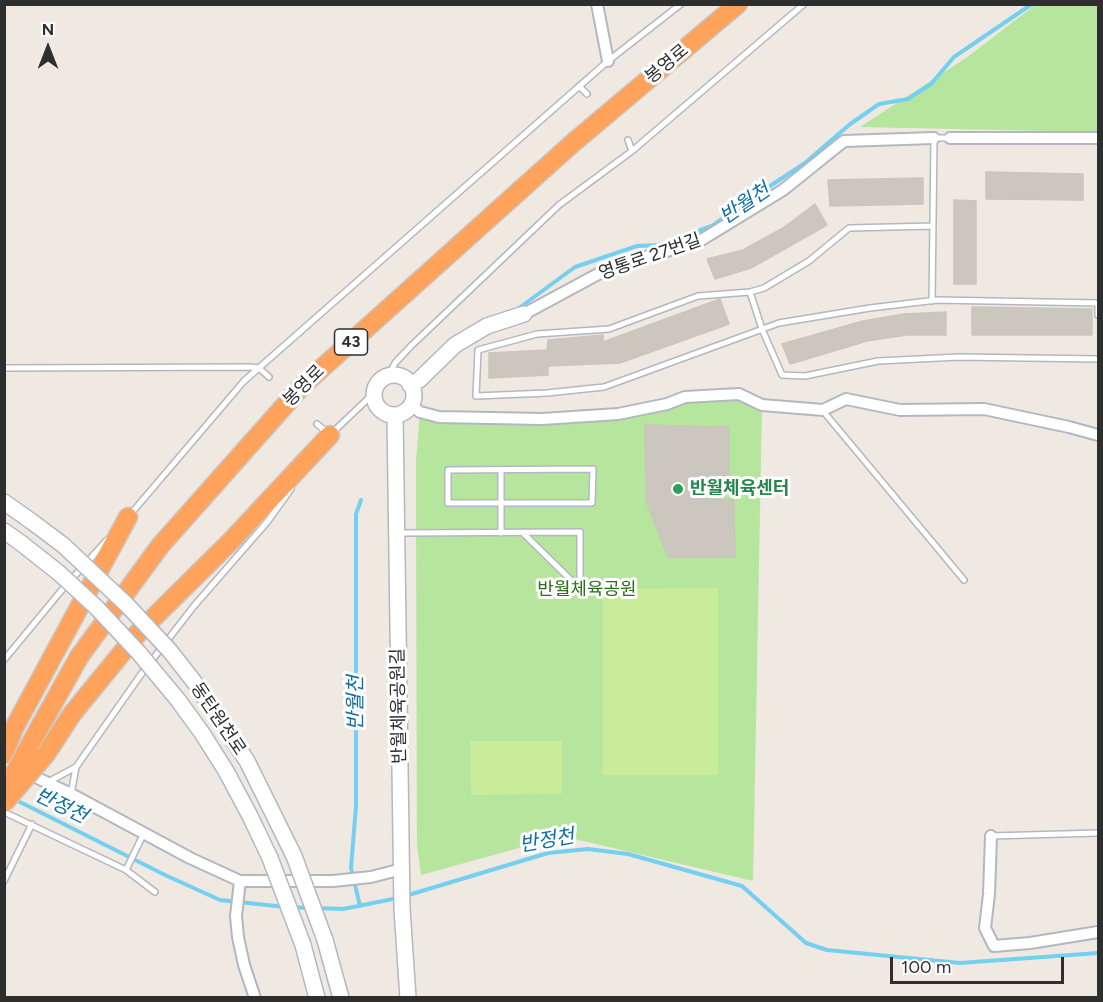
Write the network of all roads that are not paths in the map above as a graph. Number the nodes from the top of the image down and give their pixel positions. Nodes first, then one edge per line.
1 (597, 4) edge
2 (681, 4) edge
3 (738, 4) edge
4 (804, 4) edge
5 (608, 61) junction
6 (579, 86) junction
7 (587, 94) dead end
8 (934, 138) junction
9 (950, 138) joint
10 (1098, 138) edge
11 (628, 140) dead end
12 (632, 151) junction
13 (933, 226) junction
14 (750, 292) junction
15 (932, 301) junction
16 (1098, 303) edge
17 (524, 314) joint
18 (1098, 315) edge
19 (762, 329) junction
20 (1098, 359) edge
21 (4, 368) edge
22 (259, 368) junction
23 (388, 376) junction
24 (269, 377) dead end
25 (410, 385) junction
26 (374, 393) junction
27 (411, 405) junction
28 (823, 410) junction
29 (396, 415) junction
30 (324, 429) junction
31 (1098, 435) edge
32 (501, 470) junction
33 (6, 503) edge
34 (501, 503) junction
35 (128, 517) junction
36 (4, 531) edge
37 (397, 533) junction
38 (501, 533) junction
39 (523, 533) junction
40 (964, 580) dead end
41 (4, 660) edge
42 (4, 755) edge
43 (4, 762) edge
44 (76, 767) junction
45 (48, 782) junction
46 (4, 792) edge
47 (71, 794) junction
48 (4, 803) edge
49 (4, 812) edge
50 (32, 824) junction
51 (1098, 833) edge
52 (991, 836) joint
53 (141, 838) junction
54 (127, 868) junction
55 (402, 873) junction
56 (4, 882) edge
57 (240, 885) junction
58 (155, 892) dead end
59 (1098, 932) edge
60 (255, 998) edge
61 (317, 998) edge
62 (341, 998) edge
63 (408, 998) edge

1 - 5 street
2 - 5 lane
3 - 46 highway, 봉영로 / 43, bridge
4 - 12 lane
5 - 6 lane
6 - 7 lane
6 - 22 lane
8 - 9 lane
8 - 13 lane
8 - 17 street, 영통로 27번길
9 - 10 street
11 - 12 lane
12 - 23 lane
13 - 14 lane
13 - 15 lane
14 - 19 lane
14 - 19 lane
15 - 16 lane
15 - 19 lane
16 - 18 lane
17 - 25 main road
19 - 20 lane
21 - 22 lane
22 - 24 lane
22 - 35 lane
23 - 25 main road
23 - 26 main road
25 - 27 main road
26 - 29 main road
26 - 30 lane
27 - 28 street
27 - 29 main road
28 - 31 street
28 - 40 lane
29 - 37 main road, 반월체육공원길
30 - 44 lane
30 - 48 highway, bridge
32 - 34 lane
32 - 34 lane
32 - 34 lane
33 - 62 main road, 동탄원천로, bridge
34 - 38 lane
35 - 41 lane
35 - 42 highway
36 - 61 main road, 동탄원천로, bridge
37 - 38 lane
37 - 55 main road, 반월체육공원길
38 - 39 lane
39 - 39 lane
43 - 45 street
44 - 45 lane
44 - 47 lane
45 - 47 street
47 - 53 street
49 - 50 lane
50 - 54 lane
50 - 56 lane
51 - 52 lane
52 - 59 street
53 - 54 lane
53 - 57 street
54 - 58 lane
55 - 57 street
55 - 63 main road, 반월체육공원길
57 - 60 street

